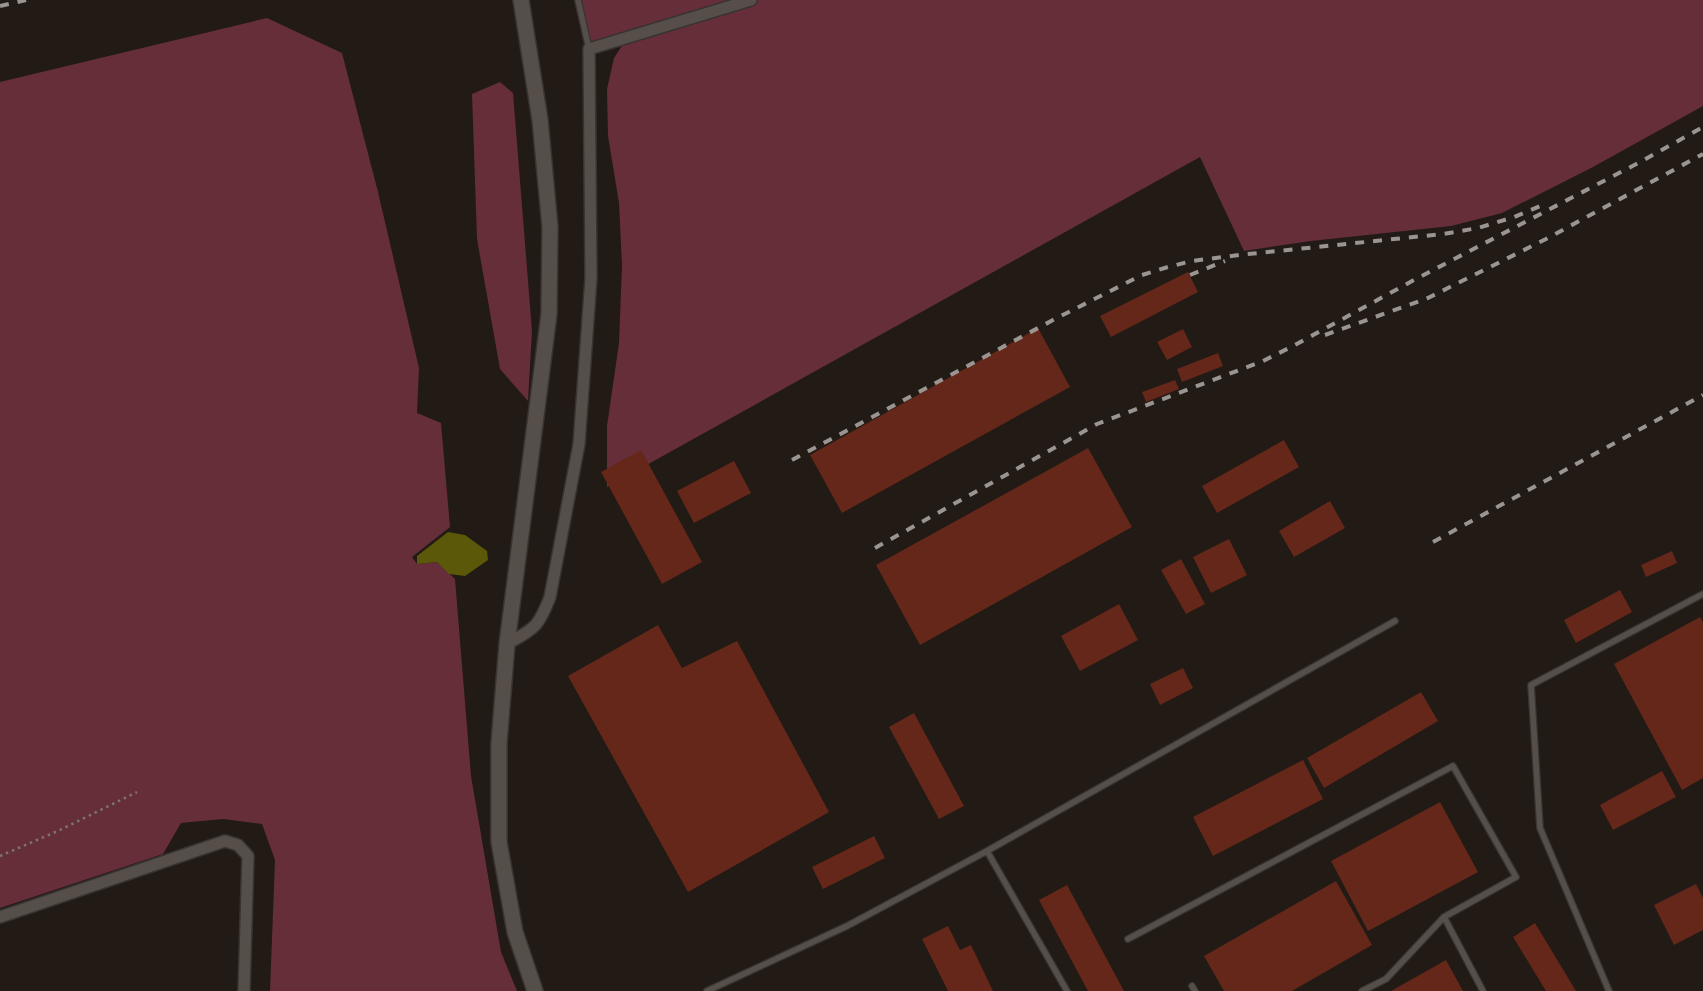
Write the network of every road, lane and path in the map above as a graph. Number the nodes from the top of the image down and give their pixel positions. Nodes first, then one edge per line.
1 (521, 0) edge
2 (578, 0) edge
3 (750, 0) edge
4 (589, 49) junction
5 (1703, 594) edge
6 (1395, 622) dead end
7 (507, 644) junction
8 (137, 792) dead end
9 (987, 851) junction
10 (0, 856) edge
11 (0, 917) edge
12 (1444, 918) junction
13 (1128, 939) dead end
14 (244, 991) edge
15 (535, 991) edge
16 (707, 991) edge
17 (1067, 991) edge
18 (1362, 991) edge
19 (1483, 991) edge
20 (1609, 991) edge

1 - 7 street
2 - 4 lane
3 - 4 street
4 - 7 street
5 - 20 lane
6 - 9 lane
7 - 15 street
8 - 10 path
9 - 16 lane
9 - 17 lane
11 - 14 street
12 - 13 lane
12 - 18 lane
12 - 19 lane

